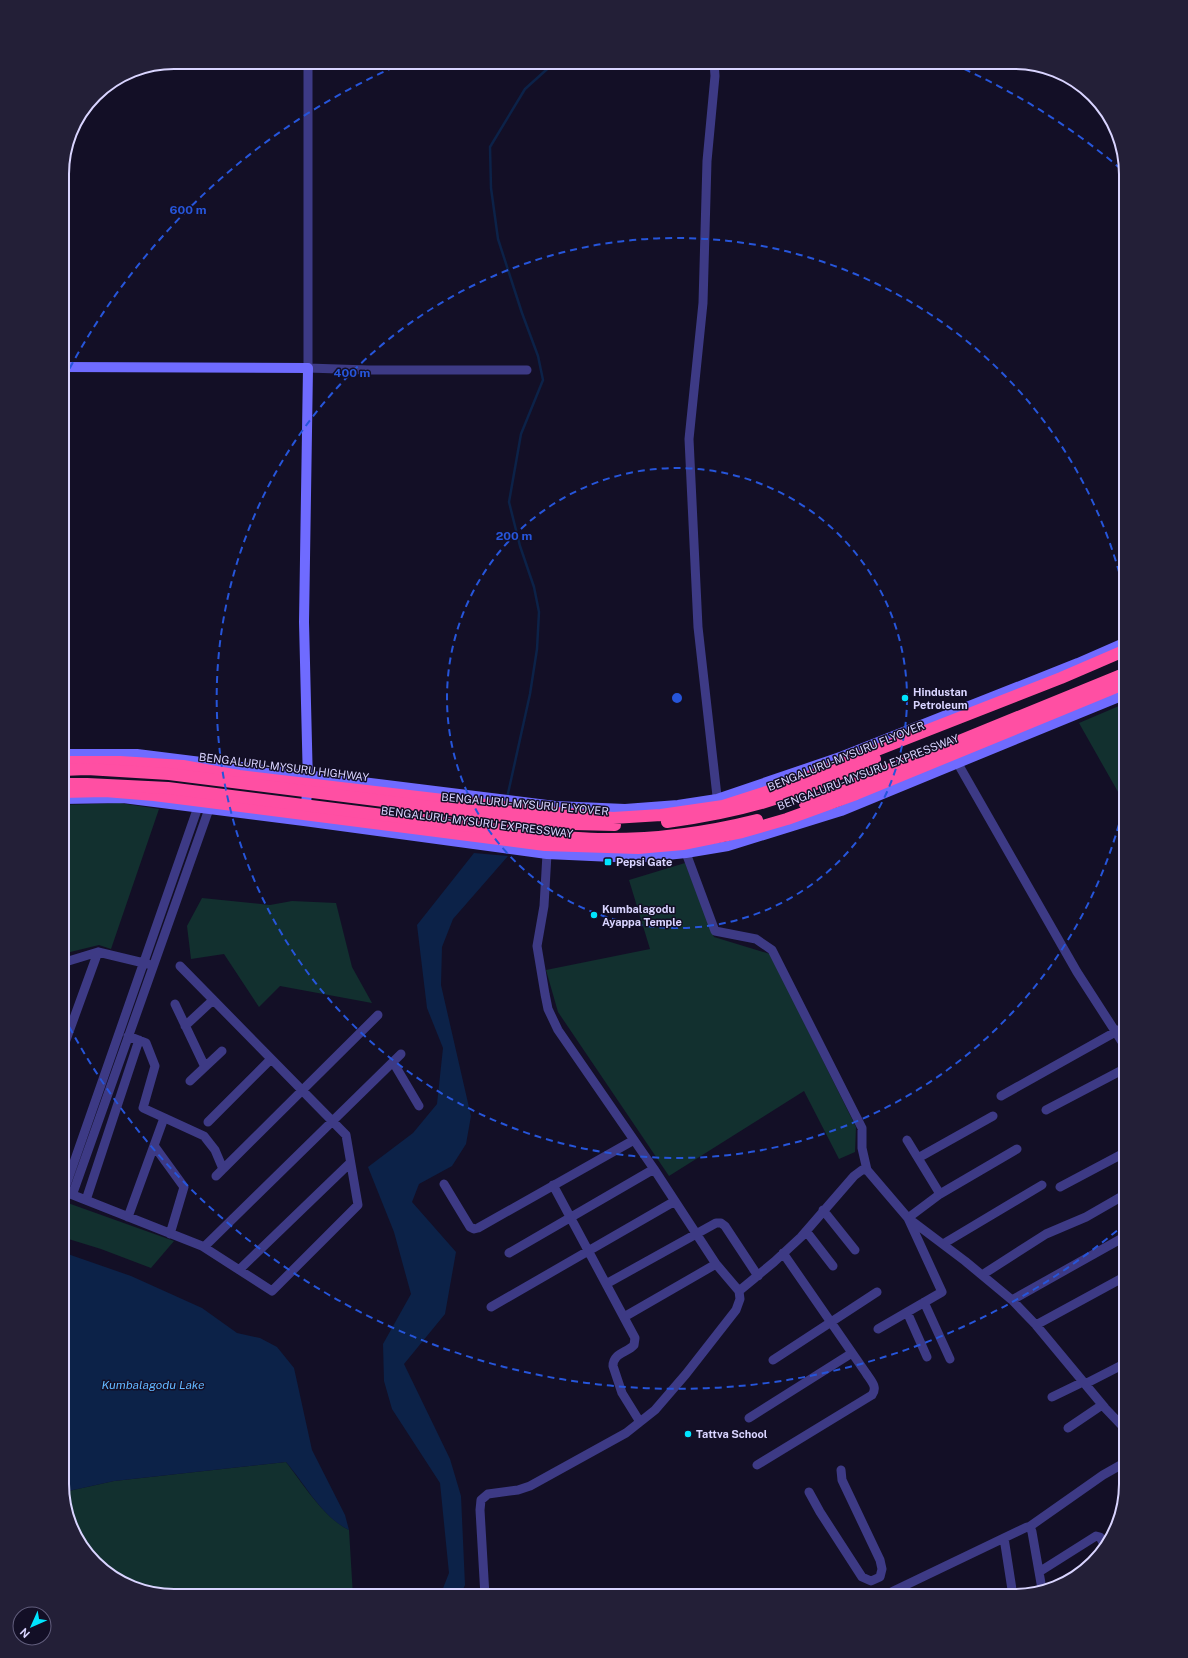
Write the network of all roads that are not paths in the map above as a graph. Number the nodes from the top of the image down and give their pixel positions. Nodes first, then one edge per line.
1 (308, 69) edge
2 (714, 69) edge
3 (69, 367) edge
4 (308, 368) junction
5 (527, 370) dead end
6 (1119, 645) edge
7 (1119, 653) edge
8 (1119, 660) edge
9 (1119, 676) edge
10 (1119, 686) edge
11 (1119, 697) edge
12 (69, 754) edge
13 (69, 762) edge
14 (957, 762) junction
15 (69, 770) edge
16 (308, 780) junction
17 (69, 784) edge
18 (69, 792) edge
19 (69, 799) edge
20 (717, 803) junction
21 (198, 808) junction
22 (209, 809) junction
23 (304, 817) junction
24 (496, 843) junction
25 (686, 853) junction
26 (548, 854) junction
27 (98, 952) junction
28 (69, 961) edge
29 (143, 962) junction
30 (153, 966) junction
31 (180, 966) dead end
32 (213, 1000) junction
33 (175, 1004) dead end
34 (378, 1015) dead end
35 (185, 1026) junction
36 (1119, 1030) edge
37 (1116, 1031) junction
38 (69, 1032) edge
39 (128, 1036) junction
40 (1119, 1036) edge
41 (139, 1040) junction
42 (222, 1051) dead end
43 (401, 1054) dead end
44 (271, 1059) junction
45 (393, 1062) junction
46 (205, 1067) junction
47 (1119, 1072) edge
48 (190, 1081) dead end
49 (302, 1091) junction
50 (1001, 1096) dead end
51 (419, 1106) dead end
52 (1046, 1110) dead end
53 (993, 1116) dead end
54 (164, 1118) junction
55 (208, 1122) dead end
56 (332, 1122) junction
57 (634, 1140) junction
58 (907, 1140) dead end
59 (155, 1147) junction
60 (1017, 1149) dead end
61 (1119, 1156) edge
62 (918, 1158) junction
63 (350, 1163) junction
64 (223, 1169) junction
65 (654, 1169) junction
66 (867, 1170) junction
67 (69, 1176) edge
68 (216, 1176) dead end
69 (444, 1184) dead end
70 (1042, 1185) dead end
71 (554, 1186) junction
72 (1060, 1187) dead end
73 (69, 1191) edge
74 (69, 1193) edge
75 (940, 1194) junction
76 (1119, 1198) edge
77 (86, 1200) junction
78 (675, 1201) junction
79 (823, 1210) junction
80 (128, 1217) junction
81 (570, 1217) junction
82 (908, 1218) junction
83 (806, 1231) junction
84 (170, 1234) junction
85 (697, 1234) junction
86 (1119, 1240) edge
87 (943, 1244) junction
88 (204, 1247) junction
89 (855, 1250) dead end
90 (588, 1251) junction
91 (509, 1252) dead end
92 (783, 1253) junction
93 (716, 1264) junction
94 (833, 1266) dead end
95 (239, 1270) junction
96 (982, 1275) junction
97 (758, 1276) junction
98 (1119, 1280) edge
99 (606, 1284) junction
100 (739, 1291) junction
101 (877, 1292) dead end
102 (1012, 1300) junction
103 (924, 1302) junction
104 (491, 1307) dead end
105 (907, 1312) junction
106 (624, 1317) junction
107 (831, 1322) junction
108 (1036, 1325) junction
109 (878, 1329) dead end
110 (852, 1353) junction
111 (928, 1357) dead end
112 (950, 1359) dead end
113 (773, 1360) dead end
114 (1119, 1367) edge
115 (1084, 1383) junction
116 (1052, 1398) dead end
117 (1102, 1405) junction
118 (750, 1418) dead end
119 (640, 1422) junction
120 (1119, 1423) edge
121 (1068, 1428) dead end
122 (757, 1465) dead end
123 (1119, 1466) edge
124 (841, 1470) dead end
125 (809, 1492) dead end
126 (1029, 1527) junction
127 (1004, 1538) junction
128 (1102, 1541) edge
129 (1039, 1572) junction
130 (1041, 1585) edge
131 (485, 1589) edge
132 (898, 1589) edge
133 (1009, 1589) edge

1 - 4 street
2 - 20 street
3 - 4 street
4 - 5 street
4 - 16 street
6 - 20 street
7 - 20 highway, BENGALURU-MYSURU HIGHWAY
8 - 15 highway, BENGALURU-MYSURU FLYOVER, bridge
9 - 17 highway, BENGALURU-MYSURU EXPRESSWAY, bridge
10 - 24 highway, BENGALURU-MYSURU EXPRESSWAY
11 - 14 street, BENGALURU-MYSURU EXPRESSWAY
12 - 16 street
13 - 16 highway, BENGALURU-MYSURU HIGHWAY
14 - 25 street, BENGALURU-MYSURU EXPRESSWAY
14 - 37 street
16 - 20 highway, BENGALURU-MYSURU HIGHWAY
16 - 23 street
18 - 23 highway, BENGALURU-MYSURU EXPRESSWAY
19 - 21 street, BENGALURU-MYSURU EXPRESSWAY
21 - 22 street, BENGALURU-MYSURU EXPRESSWAY
21 - 29 street
22 - 23 street, BENGALURU-MYSURU EXPRESSWAY
22 - 30 street
23 - 24 highway, BENGALURU-MYSURU EXPRESSWAY
24 - 26 street, BENGALURU-MYSURU EXPRESSWAY
25 - 26 street, BENGALURU-MYSURU EXPRESSWAY
25 - 66 street
26 - 57 street
27 - 28 street
27 - 29 street
27 - 38 street
29 - 30 street
29 - 67 street
30 - 39 street
31 - 32 street
32 - 35 street
32 - 44 street
33 - 35 street
34 - 49 street
35 - 46 street
36 - 37 street
37 - 40 street
37 - 50 street
39 - 41 street
39 - 73 street
41 - 54 street
41 - 77 street
42 - 46 street
43 - 45 street
44 - 49 street
44 - 55 street
45 - 51 street
45 - 56 street
46 - 48 street
47 - 52 street
49 - 56 street
49 - 64 street
53 - 62 street
54 - 59 street
54 - 64 street
56 - 63 street
56 - 88 street
57 - 65 street
57 - 71 street
58 - 62 street
59 - 80 street
59 - 84 street
60 - 75 street
61 - 72 street
62 - 75 street
63 - 95 street
63 - 95 street
64 - 68 street
65 - 78 street
65 - 81 street
66 - 79 street
66 - 82 street
69 - 71 street
70 - 87 street
71 - 81 street
74 - 77 street
75 - 82 street
76 - 96 street
77 - 80 street
78 - 85 street
78 - 90 street
79 - 83 street
79 - 89 street
80 - 84 street
81 - 90 street
81 - 91 street
82 - 87 street
82 - 103 street
83 - 92 street
83 - 94 street
84 - 88 street
85 - 93 street
85 - 97 street
85 - 99 street
86 - 102 street
87 - 96 street
88 - 95 street
90 - 99 street
90 - 104 street
92 - 97 street
92 - 107 street
93 - 100 street
93 - 106 street
96 - 102 street
97 - 100 street
98 - 108 street
99 - 106 street
100 - 119 street
101 - 107 street
102 - 108 street
103 - 105 street
103 - 112 street
105 - 109 street
105 - 111 street
106 - 119 street
107 - 110 street
107 - 113 street
108 - 115 street
110 - 118 street
110 - 122 street
114 - 115 street
115 - 116 street
115 - 117 street
117 - 120 street
117 - 121 street
119 - 131 street
123 - 126 street
124 - 125 street
126 - 127 street
126 - 129 street
127 - 132 street
127 - 133 street
128 - 129 street
129 - 130 street

